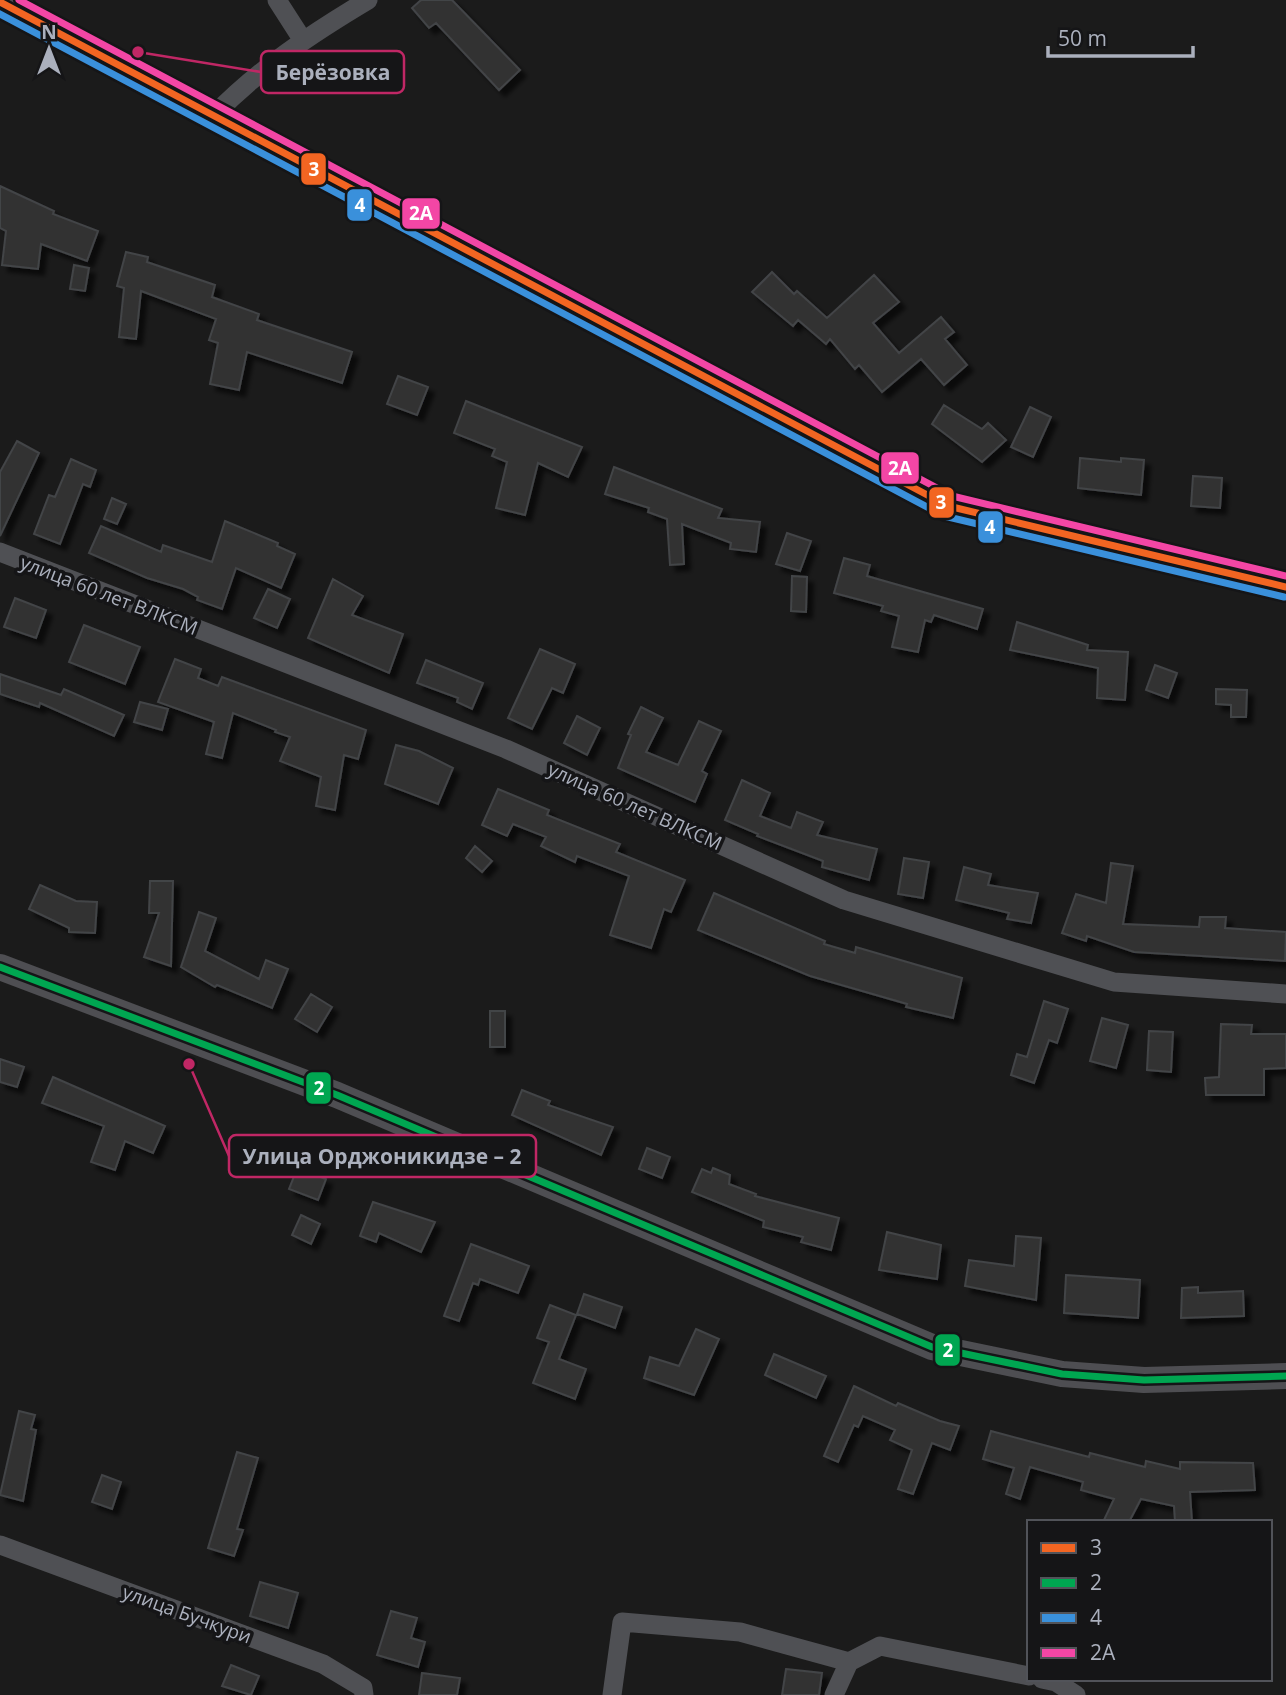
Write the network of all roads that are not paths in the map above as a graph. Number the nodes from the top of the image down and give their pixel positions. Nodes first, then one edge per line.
1 (277, 0) edge
2 (369, 0) edge
3 (0, 2) edge
4 (302, 39) junction
5 (214, 115) junction
6 (0, 552) edge
7 (1286, 587) edge
8 (0, 967) edge
9 (1286, 994) edge
10 (1286, 1376) edge
11 (0, 1545) edge
12 (849, 1662) junction
13 (1027, 1676) edge
14 (1051, 1681) edge
15 (364, 1695) edge
16 (611, 1695) edge
17 (834, 1695) edge
18 (1076, 1695) edge

1 - 4 street
2 - 4 street
3 - 5 street
4 - 5 street
5 - 7 street
6 - 9 street, улица 60 лет ВЛКСМ
8 - 10 street
11 - 15 street, улица Бучкури
12 - 13 street
12 - 16 street
12 - 17 street
14 - 18 street

